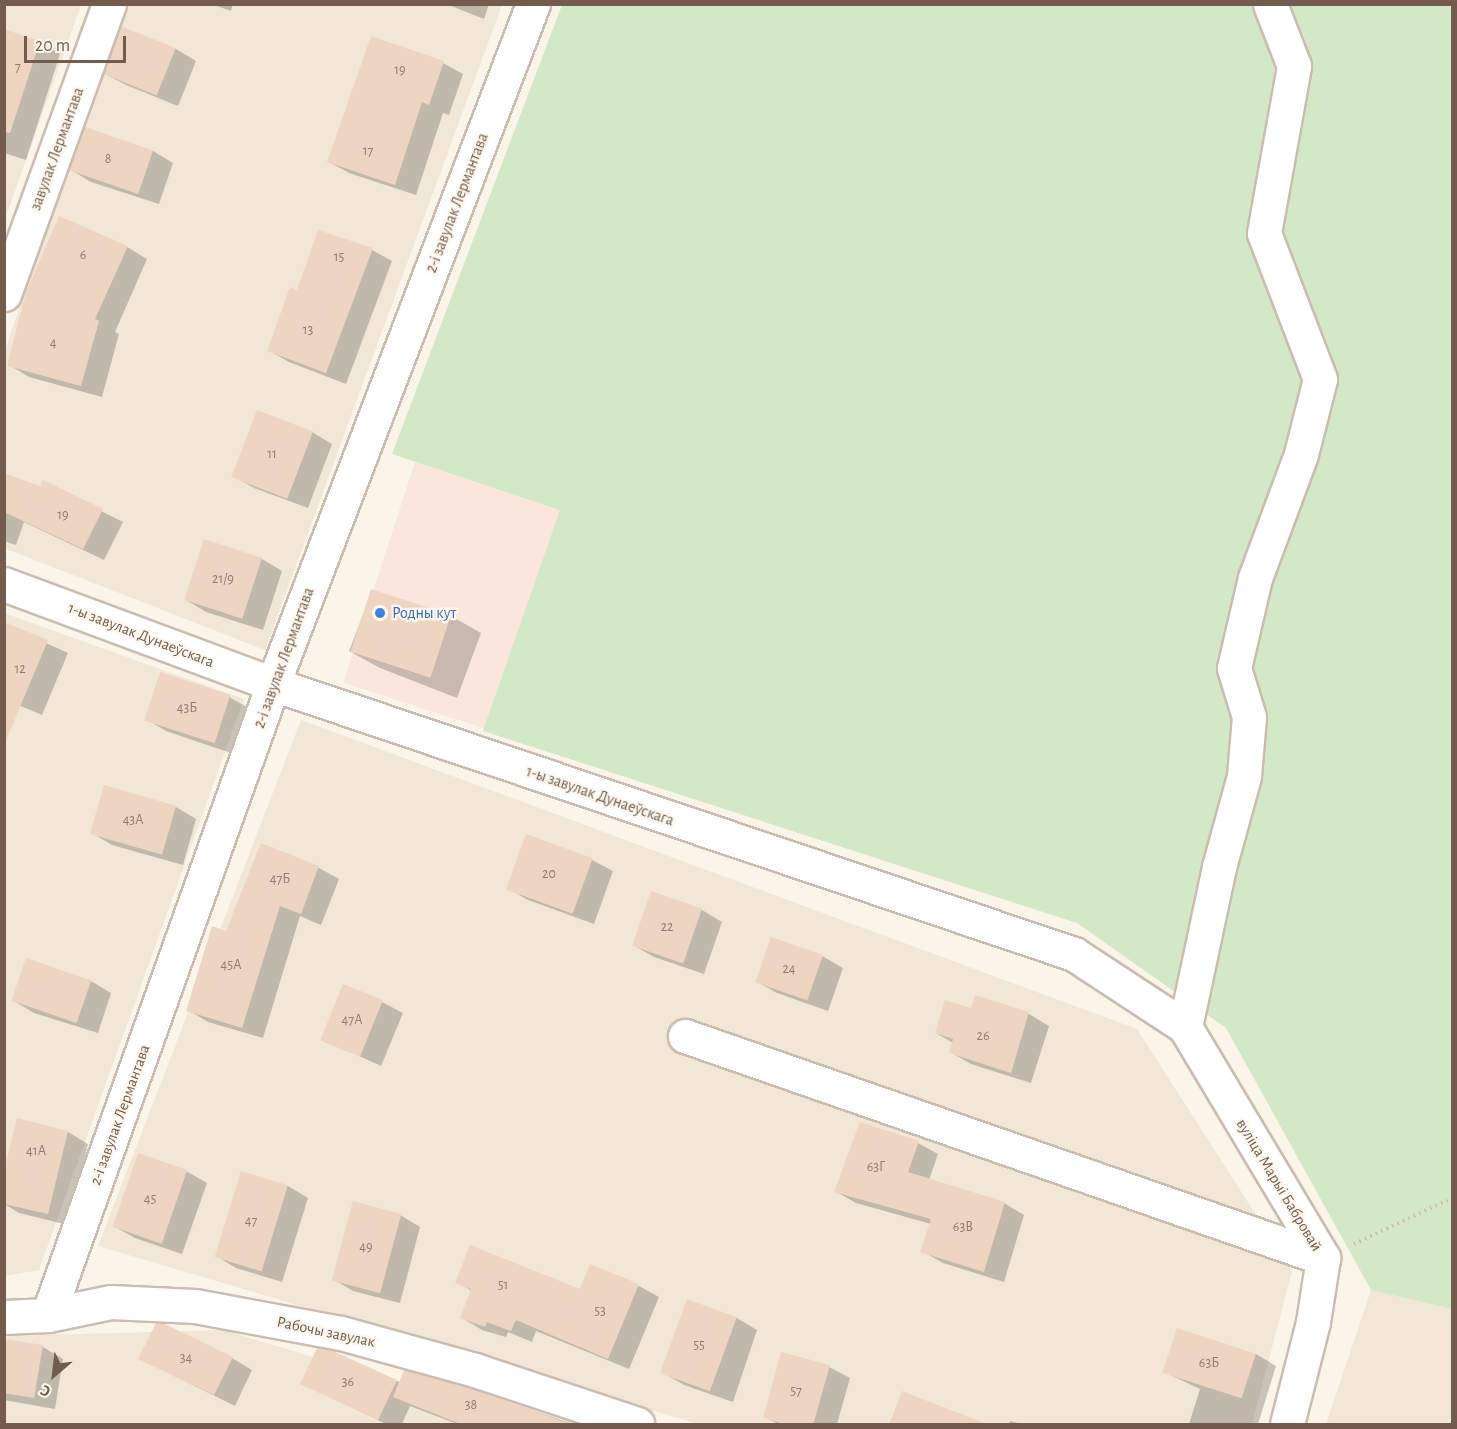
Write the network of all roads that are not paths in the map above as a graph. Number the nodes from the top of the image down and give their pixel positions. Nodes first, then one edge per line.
1 (109, 4) edge
2 (533, 4) edge
3 (1270, 4) edge
4 (4, 294) edge
5 (4, 584) edge
6 (273, 684) junction
7 (1185, 1027) junction
8 (685, 1036) dead end
9 (1323, 1258) junction
10 (48, 1315) junction
11 (4, 1317) edge
12 (637, 1425) edge
13 (1287, 1425) edge

1 - 4 street, завулак Лермантава
2 - 6 street, 2-і завулак Лермантава
3 - 7 street
5 - 6 street, 1-ы завулак Дунаеўскага
6 - 7 street, 1-ы завулак Дунаеўскага
6 - 10 street, 2-і завулак Лермантава
7 - 9 street, вуліца Марыі Бабровай
8 - 9 street
9 - 13 street, вуліца Марыі Бабровай
10 - 11 street, Рабочы завулак
10 - 12 street, Рабочы завулак

